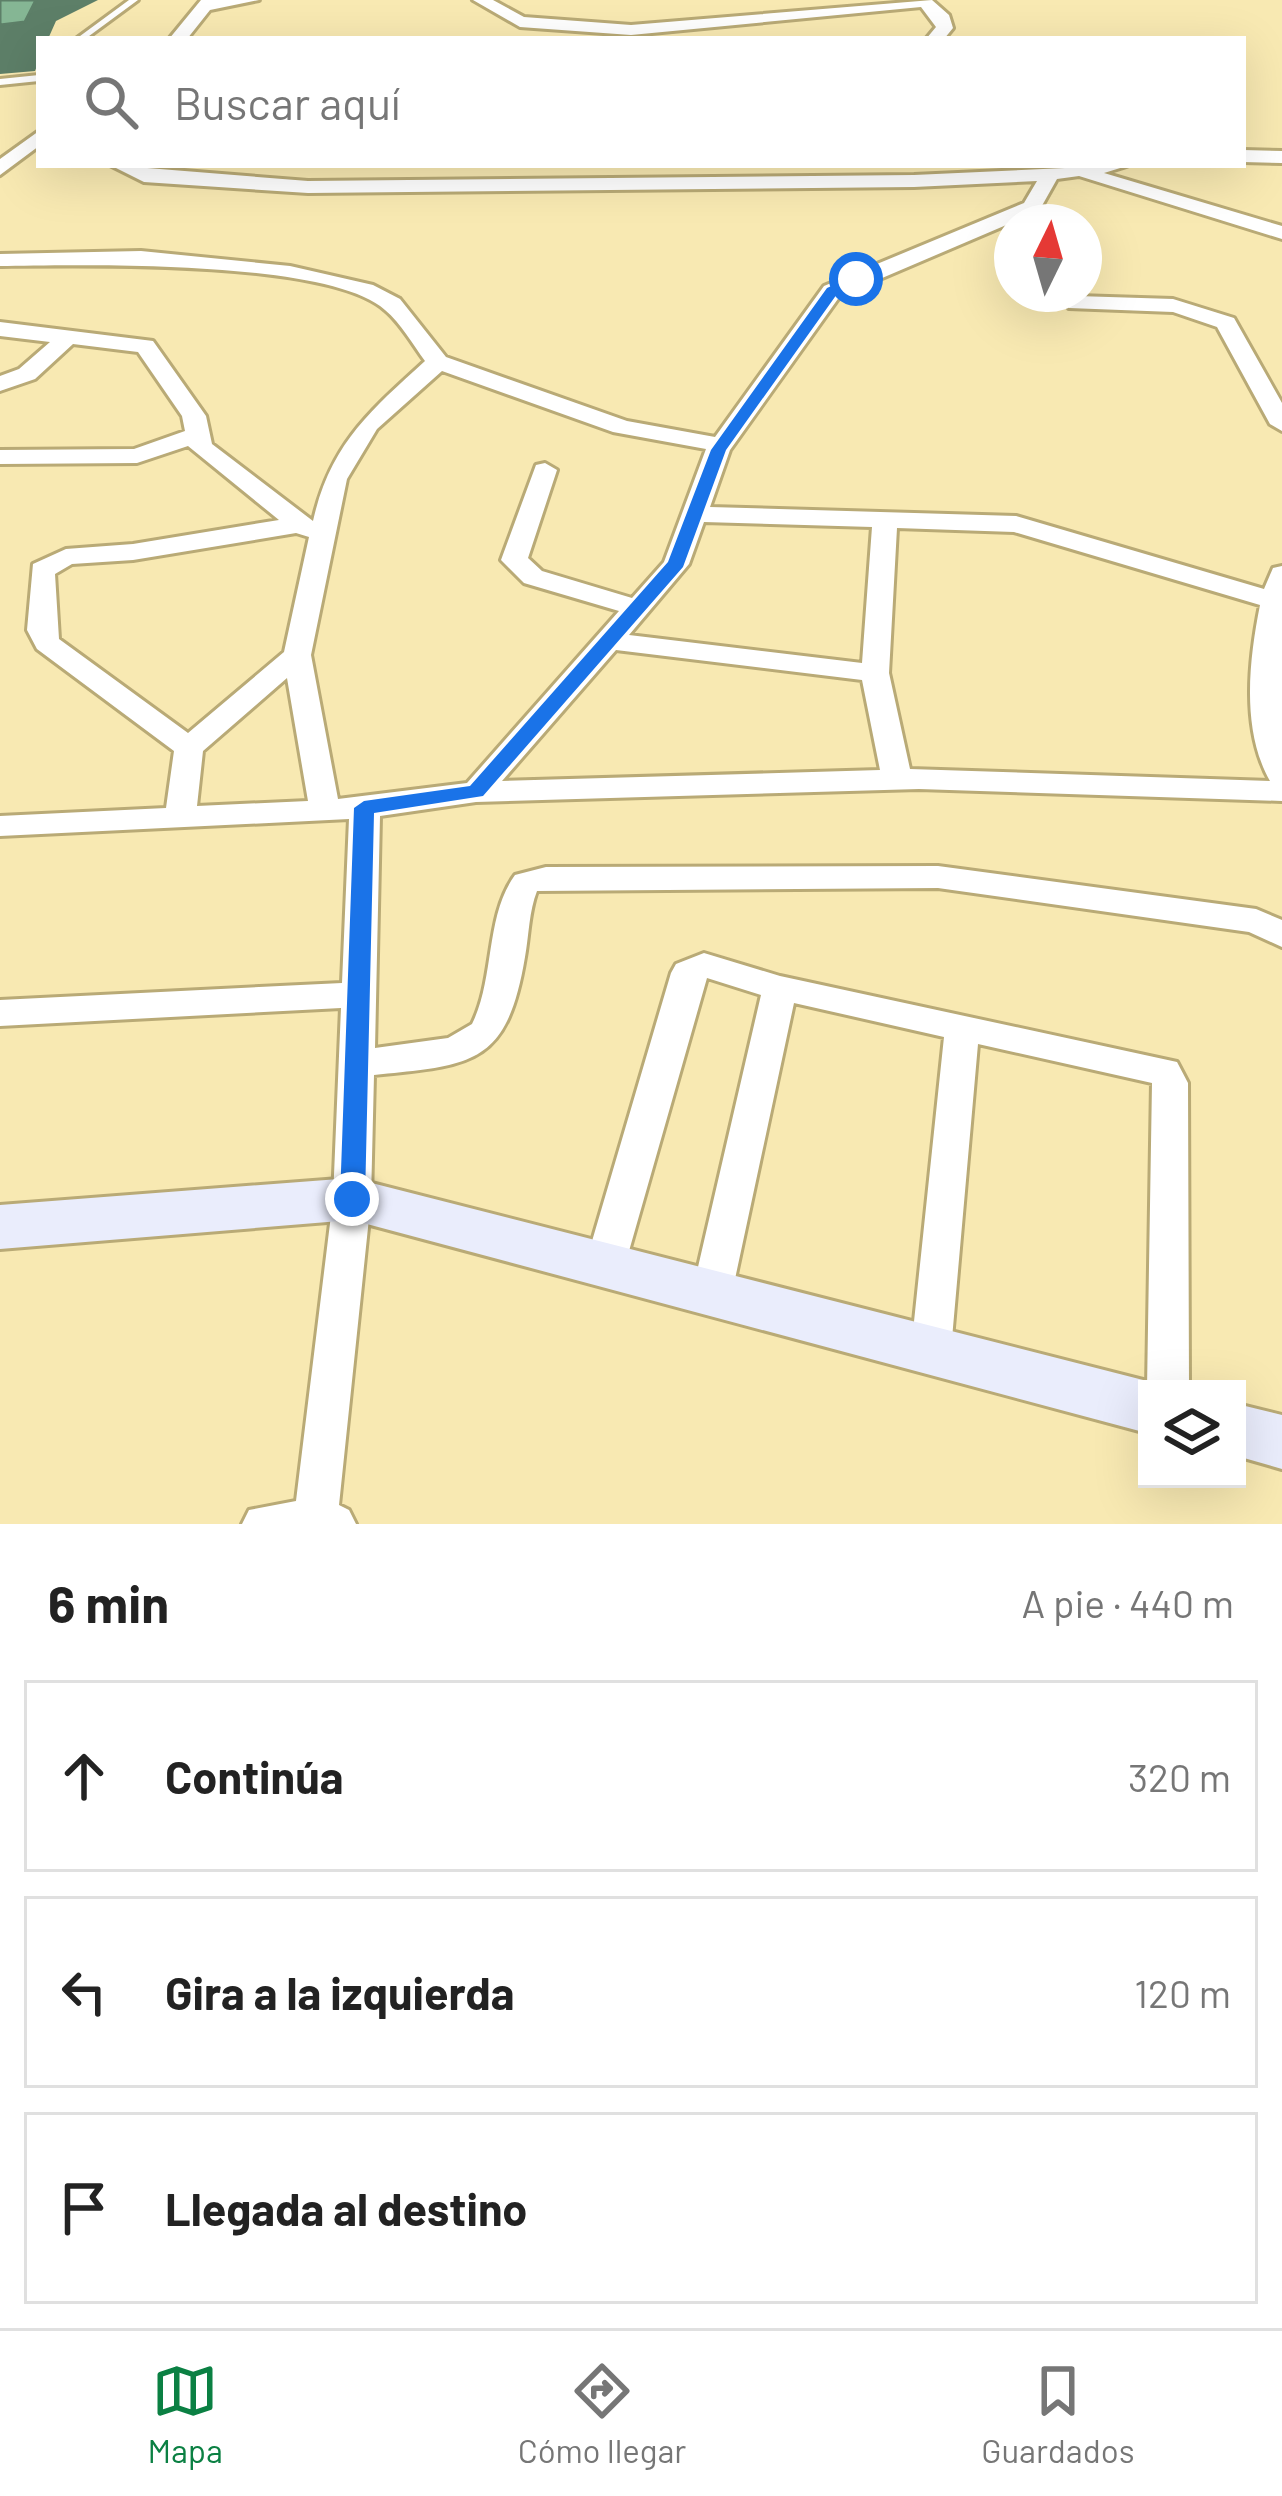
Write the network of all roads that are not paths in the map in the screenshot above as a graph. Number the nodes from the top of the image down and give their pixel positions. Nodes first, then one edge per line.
1 (134, 0) edge
2 (250, 0) edge
3 (481, 0) edge
4 (924, 1) edge
5 (208, 3) edge
6 (84, 36) edge
7 (180, 36) edge
8 (938, 36) edge
9 (36, 78) edge
10 (0, 82) edge
11 (0, 134) edge
12 (36, 138) edge
13 (36, 140) edge
14 (1246, 156) edge
15 (1282, 157) edge
16 (127, 168) edge
17 (1103, 168) edge
18 (0, 170) edge
19 (1080, 172) junction
20 (1051, 174) junction
21 (1282, 233) edge
22 (0, 260) edge
23 (1102, 303) edge
24 (0, 328) edge
25 (68, 337) junction
26 (439, 362) junction
27 (0, 385) edge
28 (1282, 424) edge
29 (197, 435) junction
30 (722, 445) junction
31 (0, 457) edge
32 (545, 470) dead end
33 (695, 514) junction
34 (885, 518) junction
35 (311, 531) junction
36 (1277, 586) edge
37 (638, 608) junction
38 (608, 641) junction
39 (297, 655) junction
40 (875, 673) junction
41 (189, 748) junction
42 (1282, 776) edge
43 (897, 780) junction
44 (1282, 791) edge
45 (476, 792) junction
46 (364, 808) junction
47 (325, 810) junction
48 (180, 815) junction
49 (0, 826) edge
50 (1282, 935) edge
51 (780, 988) junction
52 (359, 995) junction
53 (0, 1013) edge
54 (962, 1028) junction
55 (357, 1063) junction
56 (352, 1199) junction
57 (0, 1227) edge
58 (605, 1265) junction
59 (712, 1293) junction
60 (931, 1350) junction
61 (1168, 1380) edge
62 (1138, 1405) edge
63 (1246, 1432) edge
64 (1282, 1442) edge
65 (322, 1522) edge
66 (264, 1524) edge

1 - 6 lane
2 - 5 street
3 - 4 street
4 - 8 street
5 - 7 street
9 - 10 lane
11 - 12 street
13 - 18 street
14 - 15 street
16 - 20 street
17 - 19 street
19 - 20 street
19 - 21 street
20 - 30 street
22 - 26 street
23 - 28 street
24 - 25 street
25 - 27 street
25 - 29 street
26 - 30 street
26 - 35 street
29 - 31 street
29 - 35 street
30 - 33 street
32 - 37 street
33 - 34 street
33 - 37 street
34 - 36 street
34 - 40 street
35 - 39 street
35 - 41 street
36 - 42 street
37 - 38 street
38 - 40 street
38 - 45 street
39 - 41 street
39 - 47 street
40 - 43 street
41 - 48 street
43 - 44 street
43 - 45 street
45 - 46 street
46 - 47 street
46 - 52 street
47 - 48 street
48 - 49 street
50 - 55 street
51 - 54 street
51 - 58 street
51 - 59 street
52 - 53 street
52 - 55 street
54 - 60 street
54 - 61 street
55 - 56 street
56 - 57 street
56 - 58 street
56 - 65 street
58 - 59 street
59 - 60 street
60 - 62 street
63 - 64 street
65 - 66 street

